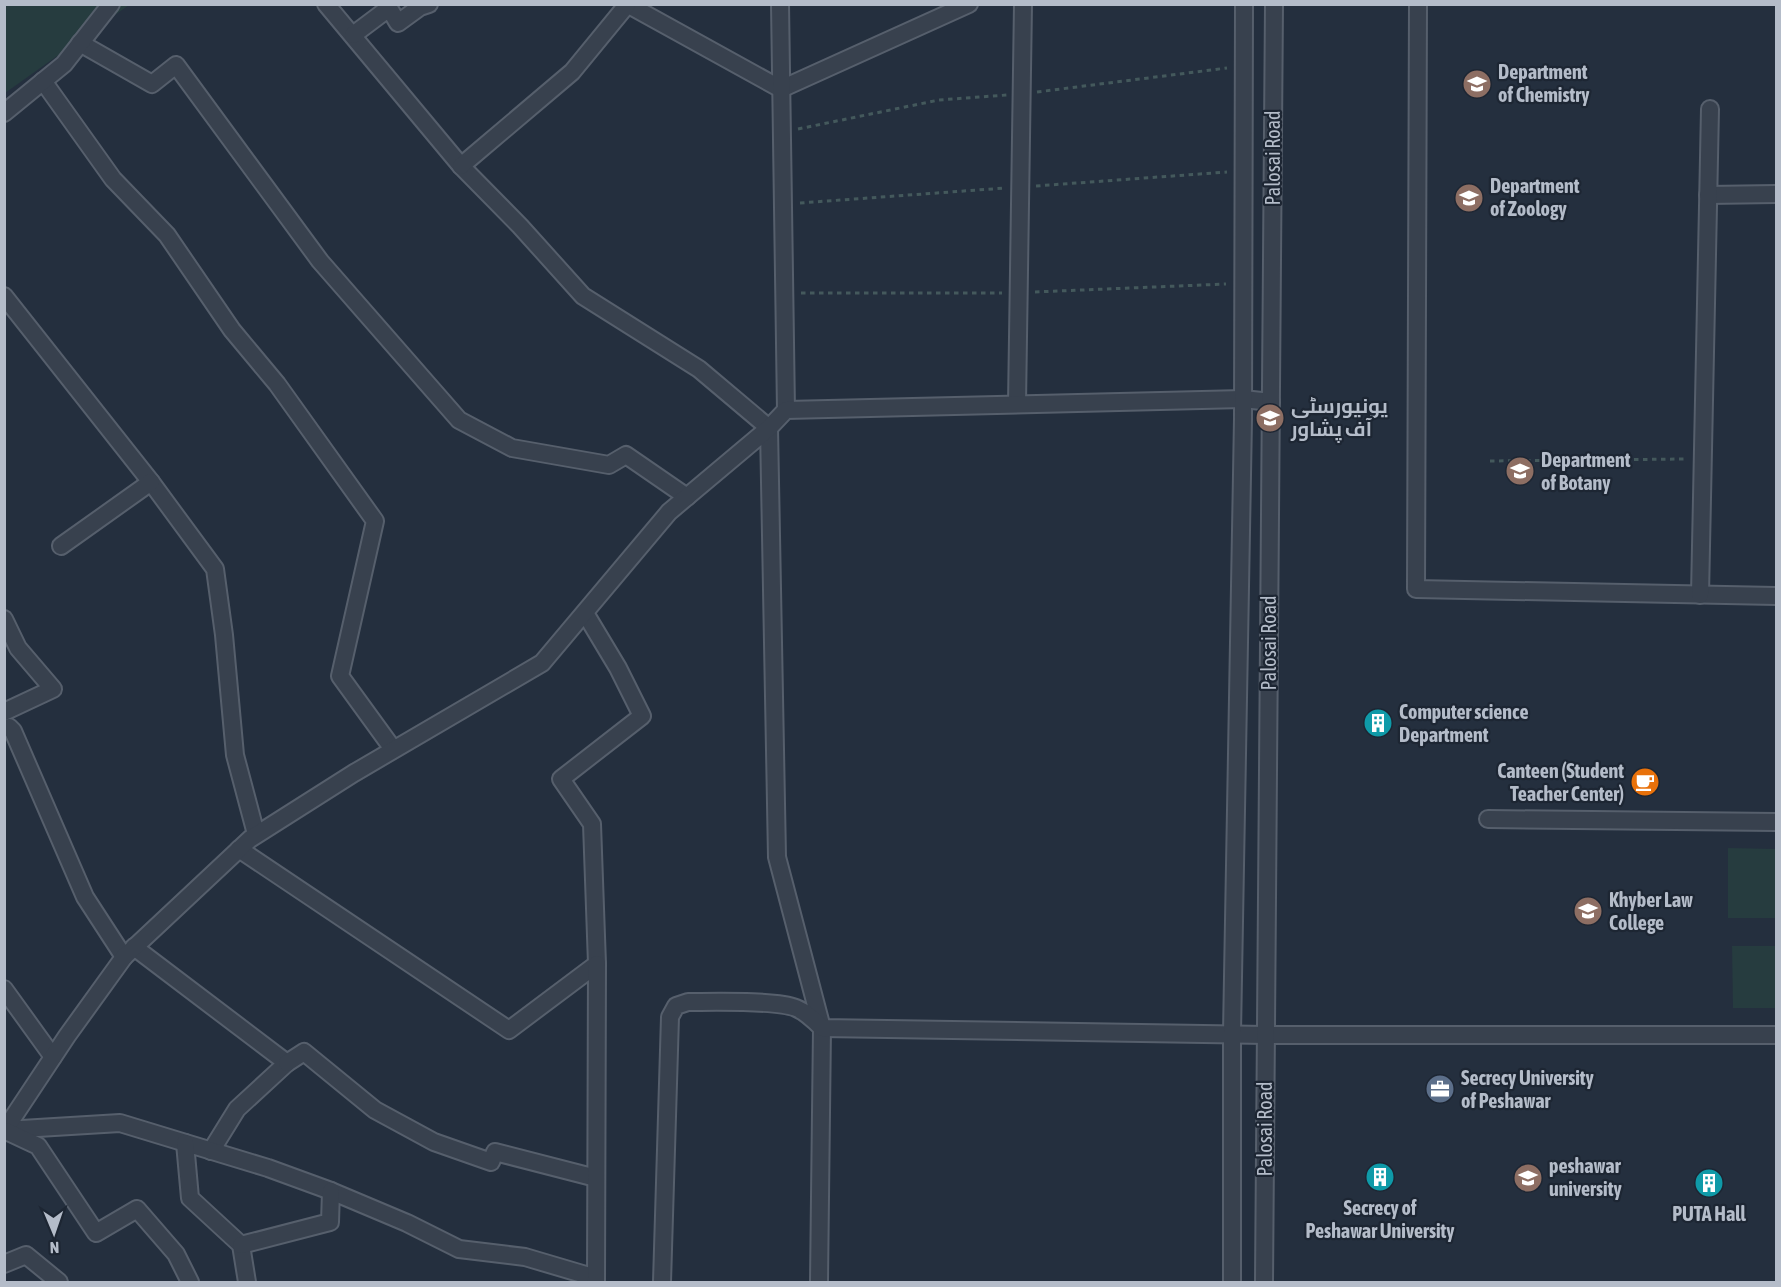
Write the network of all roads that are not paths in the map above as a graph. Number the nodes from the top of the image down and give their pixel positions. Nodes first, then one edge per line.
1 (111, 4) edge
2 (326, 4) edge
3 (429, 4) edge
4 (780, 4) edge
5 (969, 4) edge
6 (1023, 4) edge
7 (1244, 4) edge
8 (1274, 4) edge
9 (1419, 4) edge
10 (627, 5) edge
11 (1244, 29) junction
12 (1274, 31) junction
13 (353, 35) junction
14 (80, 43) junction
15 (44, 81) junction
16 (781, 89) junction
17 (1710, 109) dead end
18 (4, 113) edge
19 (461, 166) junction
20 (1776, 194) edge
21 (1708, 195) junction
22 (4, 296) edge
23 (1243, 399) junction
24 (1271, 402) junction
25 (1017, 404) junction
26 (786, 410) junction
27 (769, 428) junction
28 (151, 482) junction
29 (687, 497) junction
30 (61, 546) dead end
31 (1700, 595) junction
32 (1776, 596) edge
33 (585, 613) junction
34 (4, 619) edge
35 (4, 712) edge
36 (4, 728) edge
37 (393, 750) junction
38 (1488, 819) dead end
39 (1776, 822) edge
40 (256, 834) junction
41 (239, 849) junction
42 (129, 952) junction
43 (597, 964) junction
44 (4, 988) edge
45 (822, 1028) junction
46 (1232, 1033) junction
47 (1266, 1035) junction
48 (1776, 1035) edge
49 (53, 1058) junction
50 (287, 1063) junction
51 (6, 1124) edge
52 (186, 1143) junction
53 (211, 1151) junction
54 (596, 1178) junction
55 (331, 1191) junction
56 (241, 1245) junction
57 (4, 1264) edge
58 (596, 1280) edge
59 (59, 1282) edge
60 (190, 1282) edge
61 (247, 1282) edge
62 (662, 1282) edge
63 (819, 1282) edge
64 (1232, 1282) edge
65 (1264, 1282) edge

1 - 14 street
2 - 13 street
3 - 13 street
4 - 16 street
5 - 16 street
6 - 25 street
7 - 11 street
8 - 12 street, Palosai Road
9 - 31 street
10 - 16 street
10 - 19 street
11 - 12 street
11 - 23 street
12 - 24 street, Palosai Road
13 - 19 street
14 - 15 street
14 - 29 street
15 - 18 street
15 - 37 street
16 - 26 street
17 - 21 street
19 - 27 street
20 - 21 street
21 - 31 street
22 - 28 street
23 - 24 street
23 - 25 street
23 - 46 street
24 - 47 street, Palosai Road
25 - 26 street
26 - 27 street
27 - 29 street
27 - 45 street
28 - 30 street
28 - 40 street
29 - 33 street
31 - 32 street
33 - 37 street
33 - 43 street
34 - 35 street
36 - 42 street
37 - 40 street
38 - 39 street
40 - 41 street
41 - 42 street
41 - 43 street
42 - 49 street
42 - 50 street
43 - 54 street
44 - 49 street
45 - 46 street
45 - 62 street
45 - 63 street
46 - 47 street
46 - 64 street
47 - 48 street
47 - 65 street, Palosai Road
49 - 51 street
50 - 53 street
50 - 54 street
51 - 52 street
51 - 60 street
52 - 53 street
52 - 56 street
53 - 55 street
54 - 58 street
55 - 56 street
55 - 58 street
56 - 61 street
57 - 59 street

